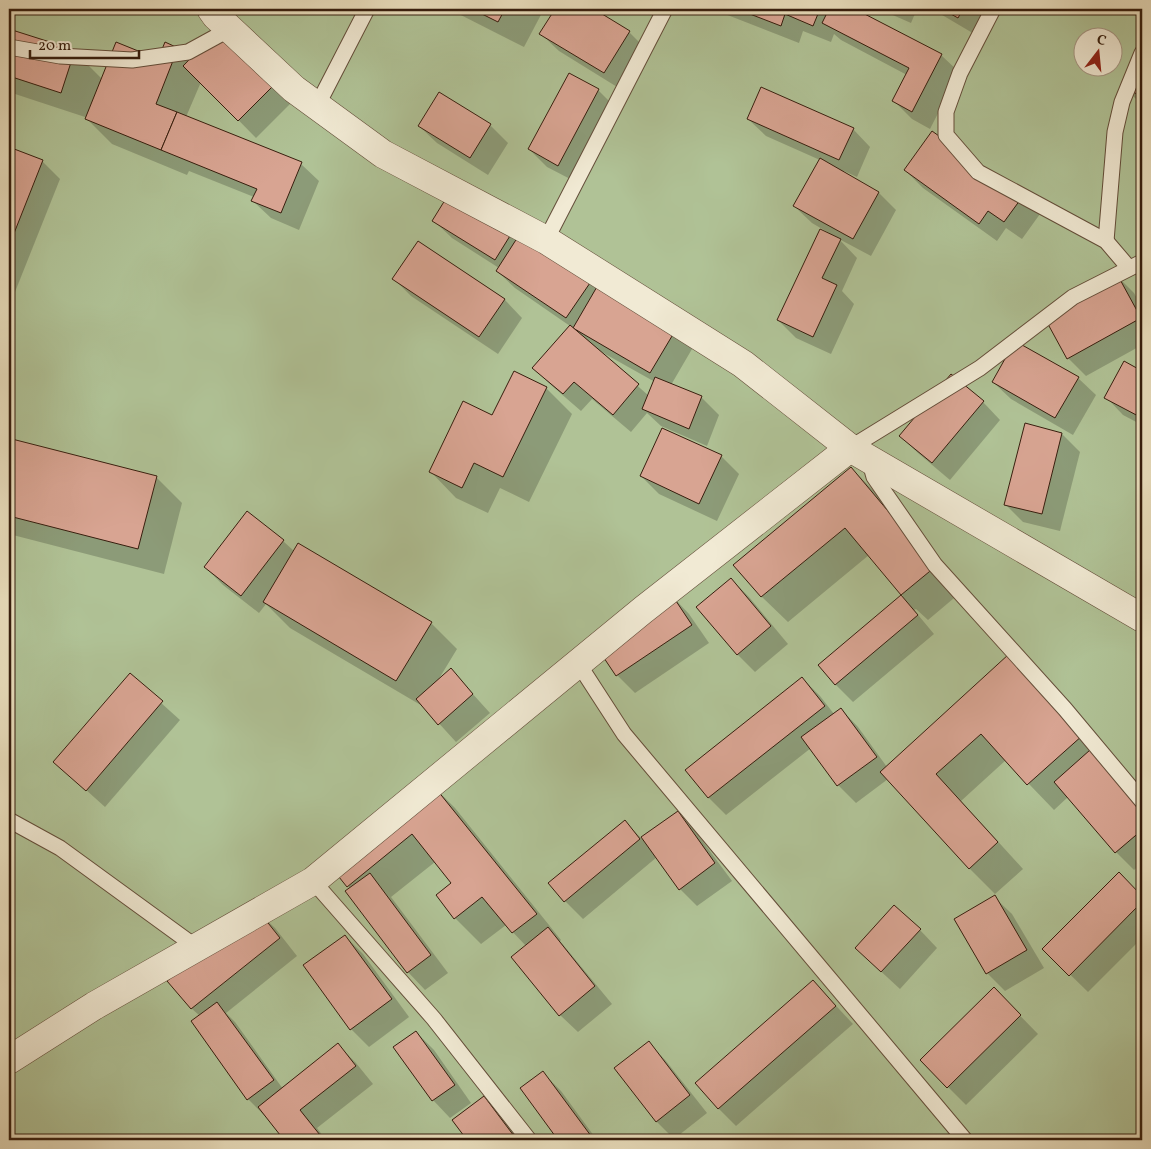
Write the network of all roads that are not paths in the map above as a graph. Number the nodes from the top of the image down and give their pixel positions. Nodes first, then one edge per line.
1 (211, 9) edge
2 (367, 9) edge
3 (666, 9) edge
4 (994, 9) edge
5 (230, 29) junction
6 (9, 47) edge
7 (1142, 53) edge
8 (317, 106) junction
9 (546, 240) junction
10 (1106, 241) junction
11 (1136, 265) edge
12 (860, 454) junction
13 (1142, 618) edge
14 (578, 663) junction
15 (1142, 801) edge
16 (9, 820) edge
17 (313, 881) junction
18 (196, 948) junction
19 (9, 1060) edge
20 (529, 1140) edge
21 (965, 1140) edge

1 - 5 street
2 - 8 lane
3 - 9 lane
4 - 10 lane
5 - 6 lane
5 - 8 street
7 - 10 lane
8 - 9 street
9 - 12 street
10 - 11 lane
11 - 12 lane
12 - 13 street
12 - 14 street
12 - 15 lane
14 - 17 street
14 - 21 lane
16 - 18 lane
17 - 18 street
17 - 20 lane
18 - 19 street

